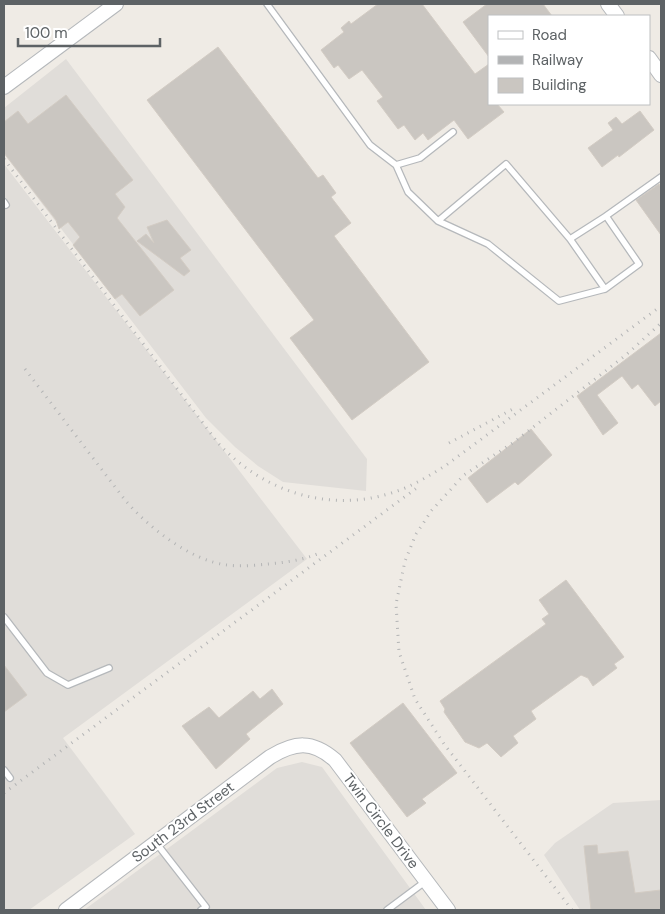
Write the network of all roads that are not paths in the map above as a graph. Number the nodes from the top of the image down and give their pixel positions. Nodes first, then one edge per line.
1 (116, 4) edge
2 (267, 4) edge
3 (608, 4) edge
4 (616, 15) edge
5 (650, 59) edge
6 (661, 75) edge
7 (4, 87) edge
8 (453, 132) dead end
9 (396, 165) junction
10 (661, 177) edge
11 (606, 216) junction
12 (438, 221) junction
13 (570, 239) junction
14 (605, 289) junction
15 (4, 616) edge
16 (109, 668) dead end
17 (304, 745) joint
18 (4, 770) edge
19 (10, 778) dead end
20 (156, 843) junction
21 (426, 881) junction
22 (205, 909) edge
23 (66, 910) edge
24 (388, 910) edge
25 (448, 910) edge

1 - 7 street
2 - 9 lane
3 - 4 street
5 - 6 street
8 - 9 lane
9 - 12 lane
10 - 11 lane
11 - 13 lane
11 - 14 lane
12 - 13 lane
12 - 14 lane
13 - 14 lane
15 - 16 lane
17 - 20 street, South 23rd Street
17 - 21 street, Twin Circle Drive
18 - 19 lane
20 - 22 lane
20 - 23 street, South 23rd Street
21 - 24 lane
21 - 25 street, Twin Circle Drive

